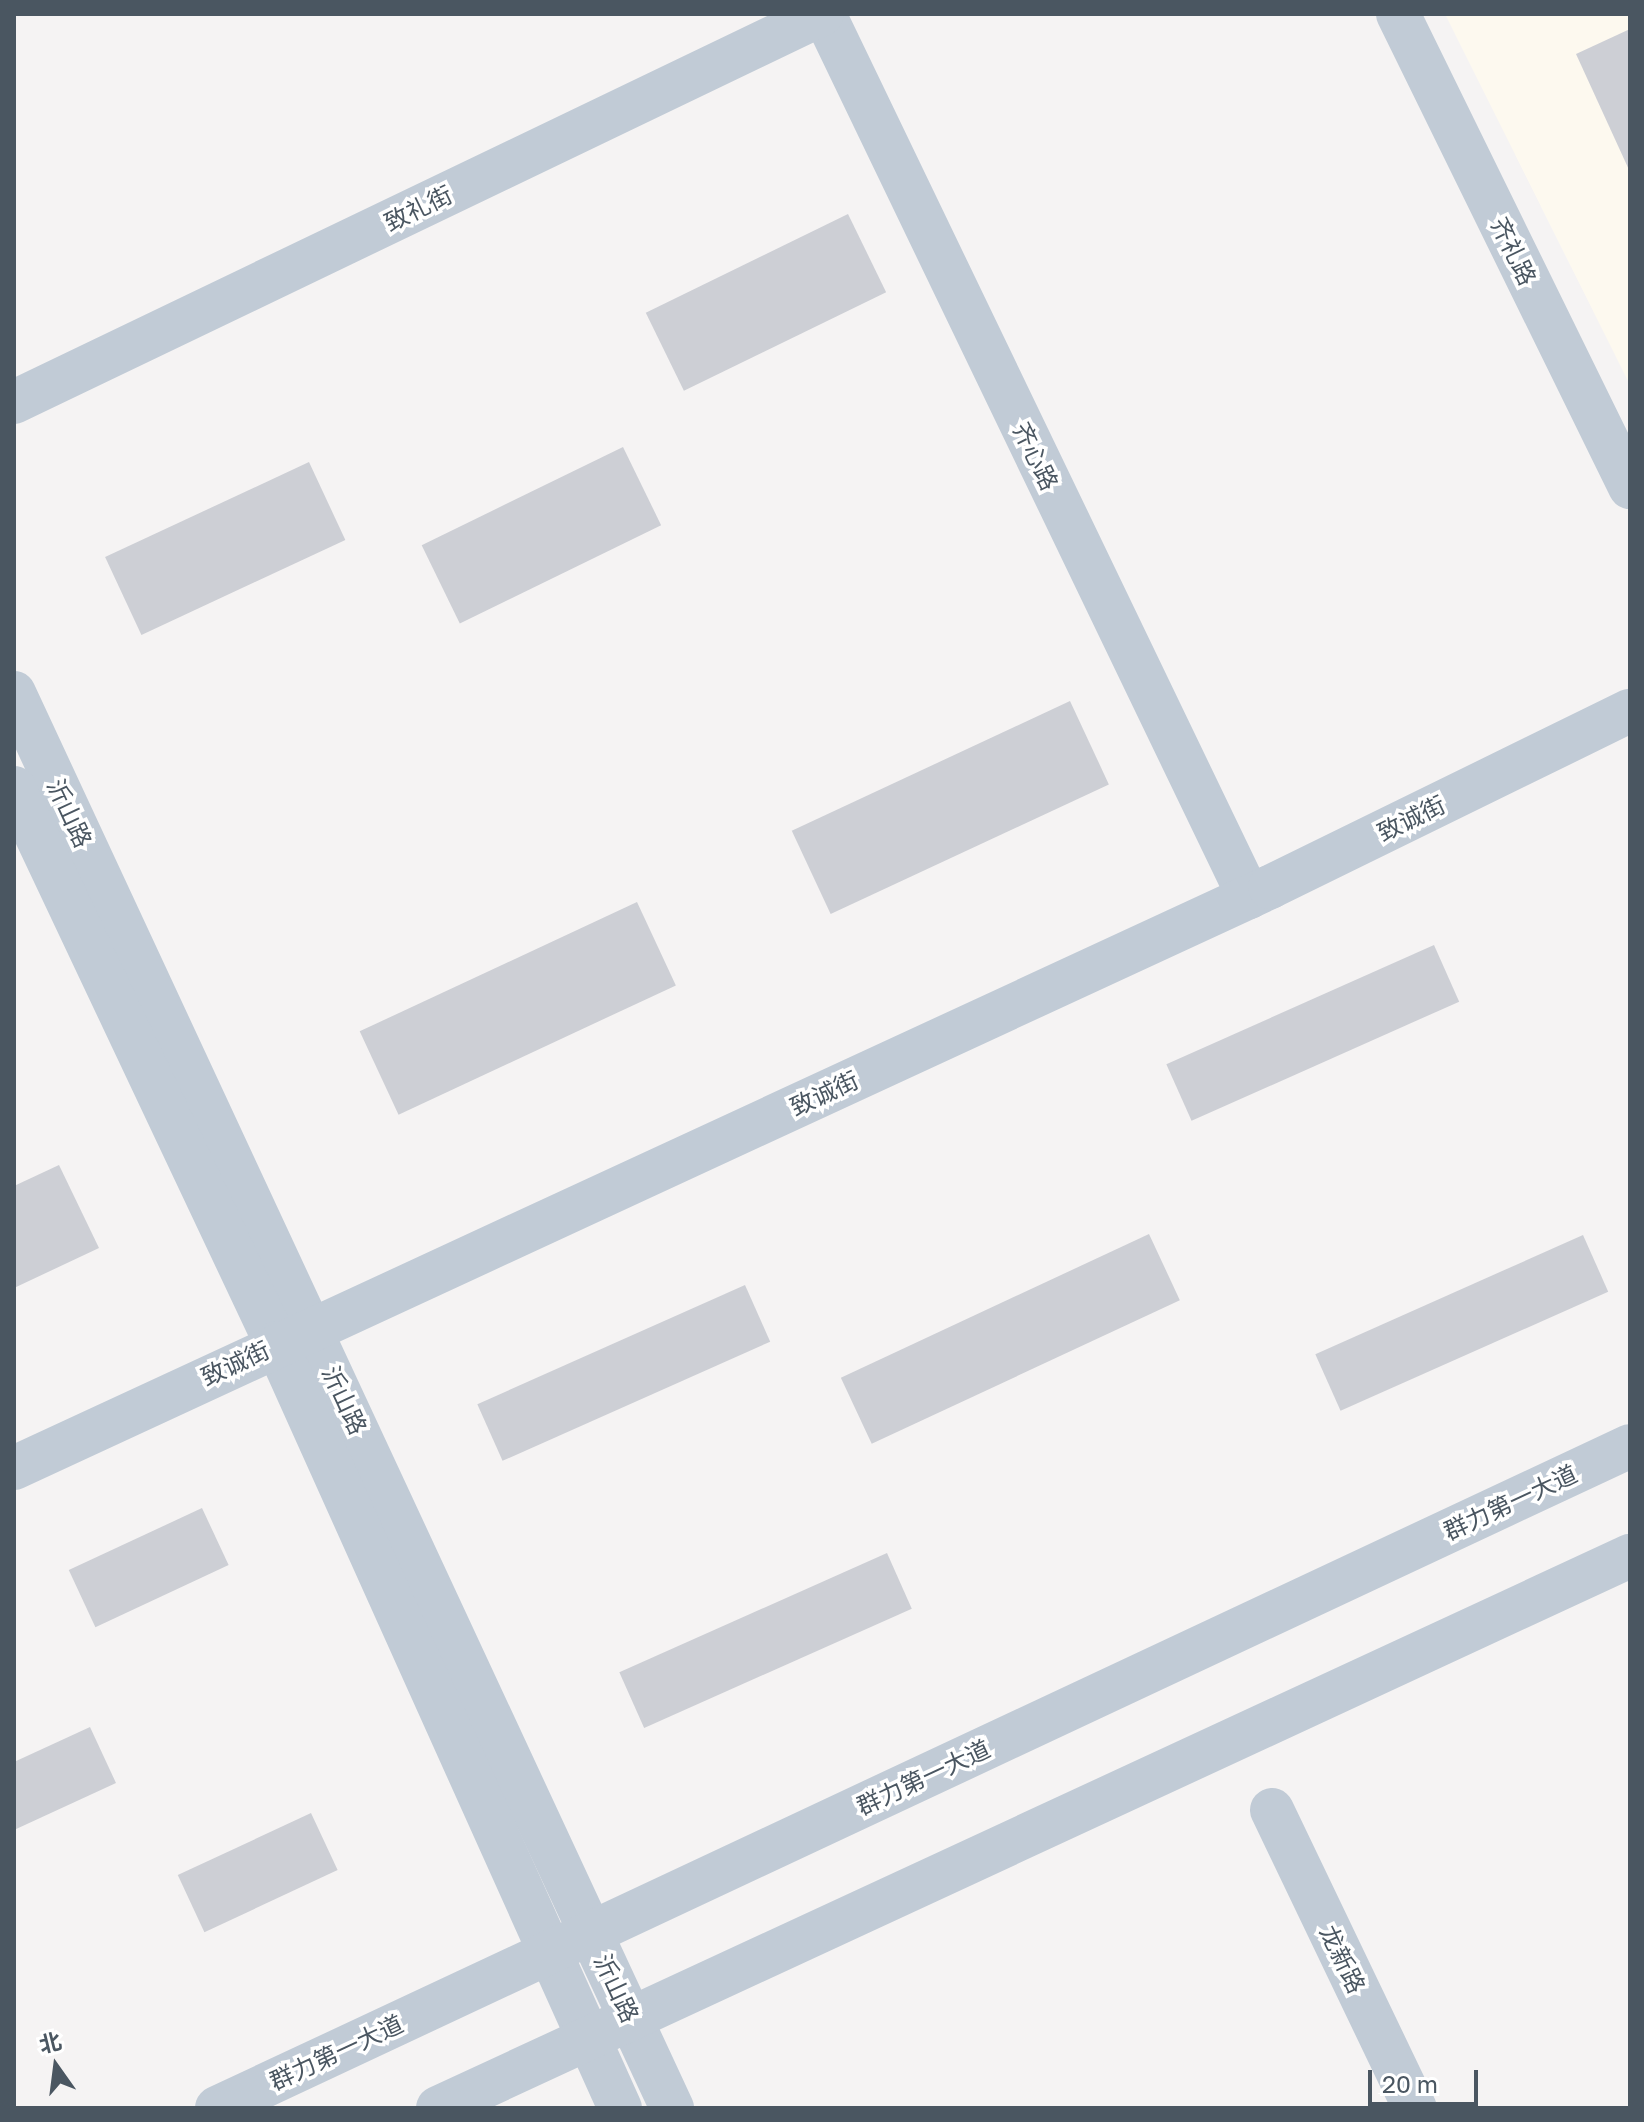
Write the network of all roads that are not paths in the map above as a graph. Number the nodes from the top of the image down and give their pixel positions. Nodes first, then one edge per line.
1 (823, 14) edge
2 (847, 14) edge
3 (1398, 14) edge
4 (14, 402) edge
5 (1630, 487) edge
6 (14, 693) edge
7 (1630, 711) edge
8 (14, 788) edge
9 (1259, 892) junction
10 (294, 1336) junction
11 (1630, 1446) edge
12 (14, 1468) edge
13 (1630, 1556) edge
14 (591, 1933) junction
15 (547, 1952) junction
16 (630, 2016) junction
17 (586, 2038) junction
18 (217, 2108) edge
19 (438, 2108) edge
20 (620, 2108) edge
21 (672, 2108) edge
22 (1385, 2108) edge
23 (1415, 2108) edge

1 - 4 main road, 致礼街
1 - 9 main road, 齐心路
2 - 9 main road, 齐心路
3 - 5 main road, 齐礼路
6 - 10 main road, 沂山路
7 - 9 main road, 致诚街
8 - 10 main road, 沂山路
9 - 10 main road, 致诚街
10 - 12 main road, 致诚街
10 - 14 main road, 沂山路
10 - 15 main road, 沂山路
11 - 14 main road, 群力第一大道
13 - 16 main road
14 - 15 main road, 群力第一大道
14 - 16 main road, 沂山路
15 - 17 main road, 沂山路
15 - 18 main road, 群力第一大道
16 - 17 main road
16 - 21 main road, 沂山路
17 - 19 main road
17 - 20 main road, 沂山路
22 - 23 main road, 龙新路

